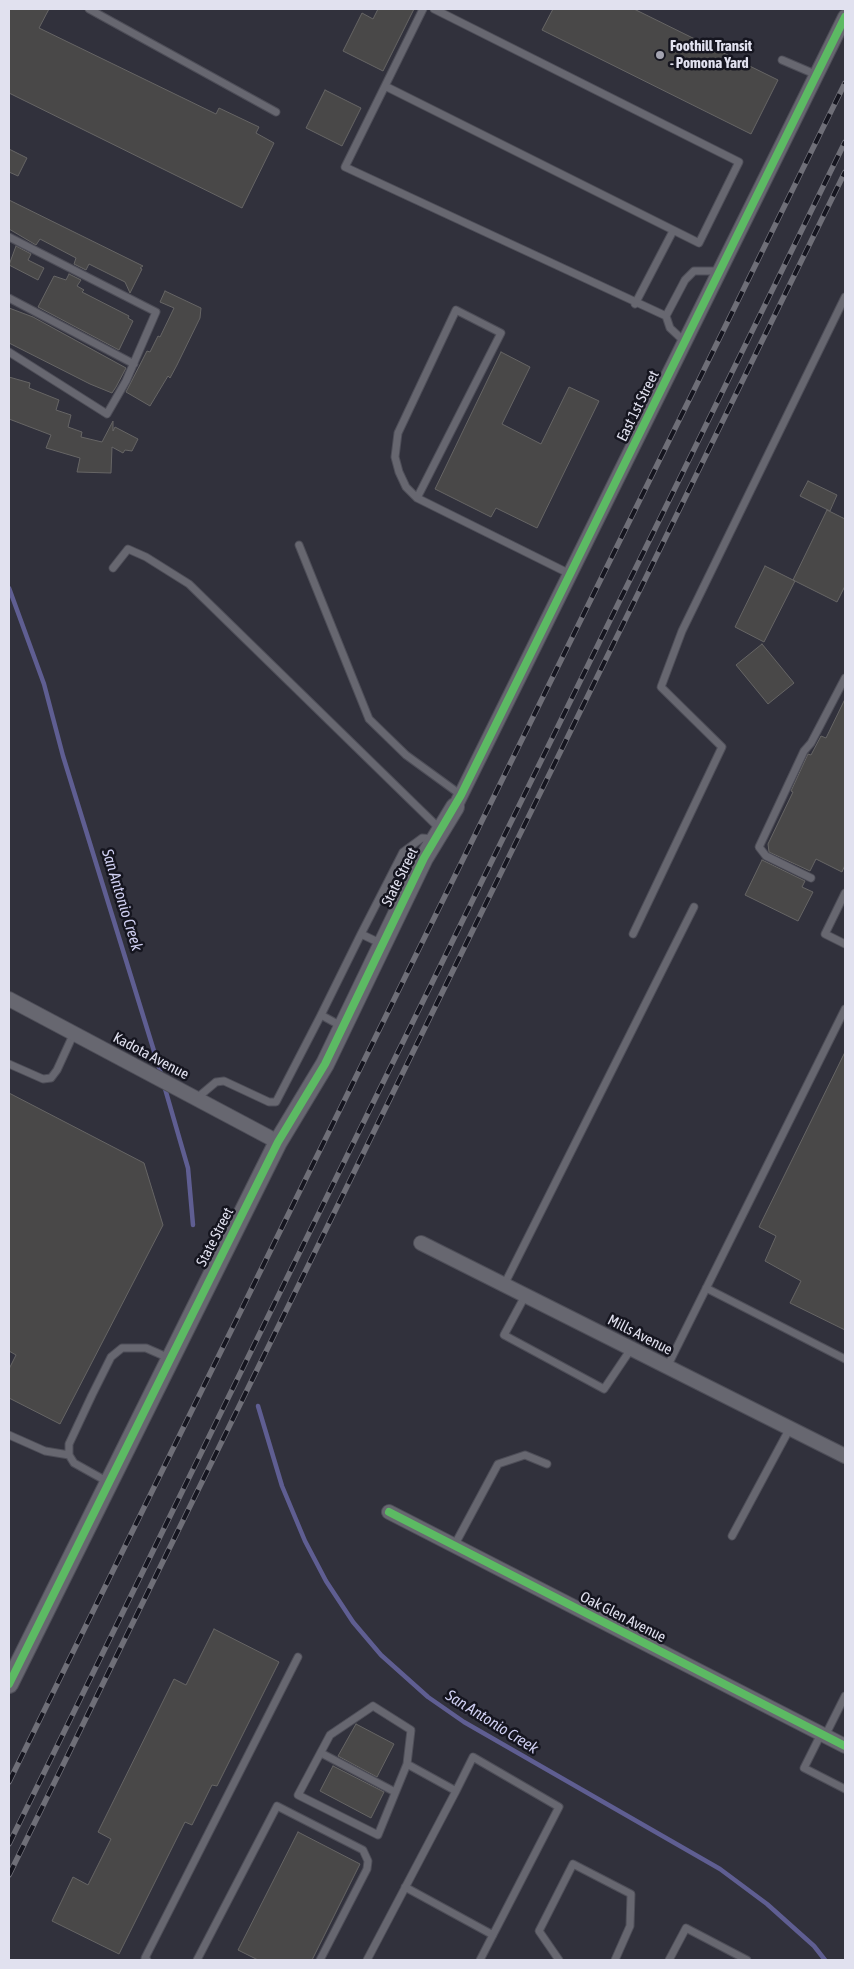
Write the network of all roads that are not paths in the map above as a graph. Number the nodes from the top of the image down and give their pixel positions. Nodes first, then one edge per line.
1 (89, 9) edge
2 (423, 9) edge
3 (434, 9) edge
4 (845, 17) edge
5 (782, 60) dead end
6 (817, 75) junction
7 (385, 86) junction
8 (276, 112) dead end
9 (673, 231) junction
10 (9, 237) edge
11 (720, 271) junction
12 (845, 297) edge
13 (9, 298) edge
14 (636, 304) junction
15 (666, 316) junction
16 (684, 342) junction
17 (9, 352) edge
18 (134, 364) junction
19 (416, 498) junction
20 (299, 545) dead end
21 (113, 568) dead end
22 (570, 574) junction
23 (845, 678) edge
24 (458, 801) junction
25 (438, 834) junction
26 (811, 878) dead end
27 (383, 891) junction
28 (845, 893) edge
29 (403, 901) junction
30 (694, 907) dead end
31 (361, 934) junction
32 (633, 934) dead end
33 (382, 944) junction
34 (845, 944) edge
35 (9, 999) edge
36 (845, 1009) edge
37 (321, 1015) junction
38 (343, 1027) junction
39 (74, 1033) junction
40 (9, 1064) edge
41 (197, 1098) junction
42 (278, 1142) junction
43 (421, 1243) dead end
44 (504, 1285) junction
45 (706, 1288) junction
46 (526, 1296) junction
47 (631, 1348) junction
48 (170, 1358) junction
49 (845, 1359) edge
50 (667, 1366) junction
51 (790, 1428) junction
52 (9, 1435) edge
53 (69, 1455) junction
54 (845, 1456) edge
55 (547, 1464) dead end
56 (108, 1482) junction
57 (388, 1512) dead end
58 (732, 1536) dead end
59 (454, 1546) junction
60 (298, 1657) dead end
61 (9, 1684) edge
62 (845, 1696) edge
63 (823, 1735) junction
64 (845, 1746) edge
65 (321, 1752) junction
66 (407, 1764) junction
67 (845, 1789) edge
68 (456, 1791) junction
69 (395, 1792) junction
70 (406, 1887) junction
71 (493, 1935) junction
72 (147, 1960) edge
73 (197, 1960) edge
74 (320, 1960) edge
75 (367, 1960) edge
76 (480, 1960) edge
77 (559, 1960) edge
78 (615, 1960) edge
79 (669, 1960) edge
80 (747, 1960) edge

1 - 8 lane
2 - 7 lane
3 - 9 lane
4 - 6 street, East 1st Street
5 - 6 lane
6 - 11 street, East 1st Street
7 - 9 lane
7 - 14 lane
9 - 14 lane
10 - 18 lane
11 - 15 lane
11 - 16 street, East 1st Street
12 - 32 lane
13 - 18 lane
14 - 15 lane
15 - 16 lane
16 - 22 street, East 1st Street
17 - 18 lane
19 - 19 lane
19 - 22 lane
20 - 24 lane
21 - 25 lane
22 - 24 street, East 1st Street
23 - 26 lane
24 - 25 street, State Street
25 - 27 lane
25 - 29 street, State Street
27 - 29 lane
27 - 31 lane
28 - 34 lane
29 - 33 street, State Street
30 - 44 lane
31 - 33 lane
31 - 37 lane
33 - 38 street, State Street
35 - 39 street, Kadota Avenue
36 - 45 lane
37 - 38 lane
37 - 41 lane
38 - 42 street, State Street
39 - 40 lane
39 - 41 street, Kadota Avenue
41 - 42 street, Kadota Avenue
42 - 48 street, State Street
43 - 44 street, Mills Avenue
44 - 46 street, Mills Avenue
45 - 49 lane
45 - 50 lane
46 - 47 street, Mills Avenue
46 - 47 lane
47 - 50 street, Mills Avenue
48 - 53 lane
48 - 56 street, State Street
50 - 51 street, Mills Avenue
51 - 54 street, Mills Avenue
51 - 58 lane
52 - 53 lane
53 - 56 lane
55 - 59 lane
56 - 61 street, State Street
57 - 59 street, Oak Glen Avenue
59 - 63 street, Oak Glen Avenue
60 - 72 lane
62 - 63 lane
63 - 64 street, Oak Glen Avenue
63 - 67 lane
65 - 66 lane
65 - 69 lane
65 - 69 lane
66 - 68 lane
66 - 69 lane
68 - 70 lane
68 - 71 lane
70 - 71 lane
70 - 75 lane
71 - 76 lane
73 - 74 lane
77 - 78 lane
79 - 80 lane

